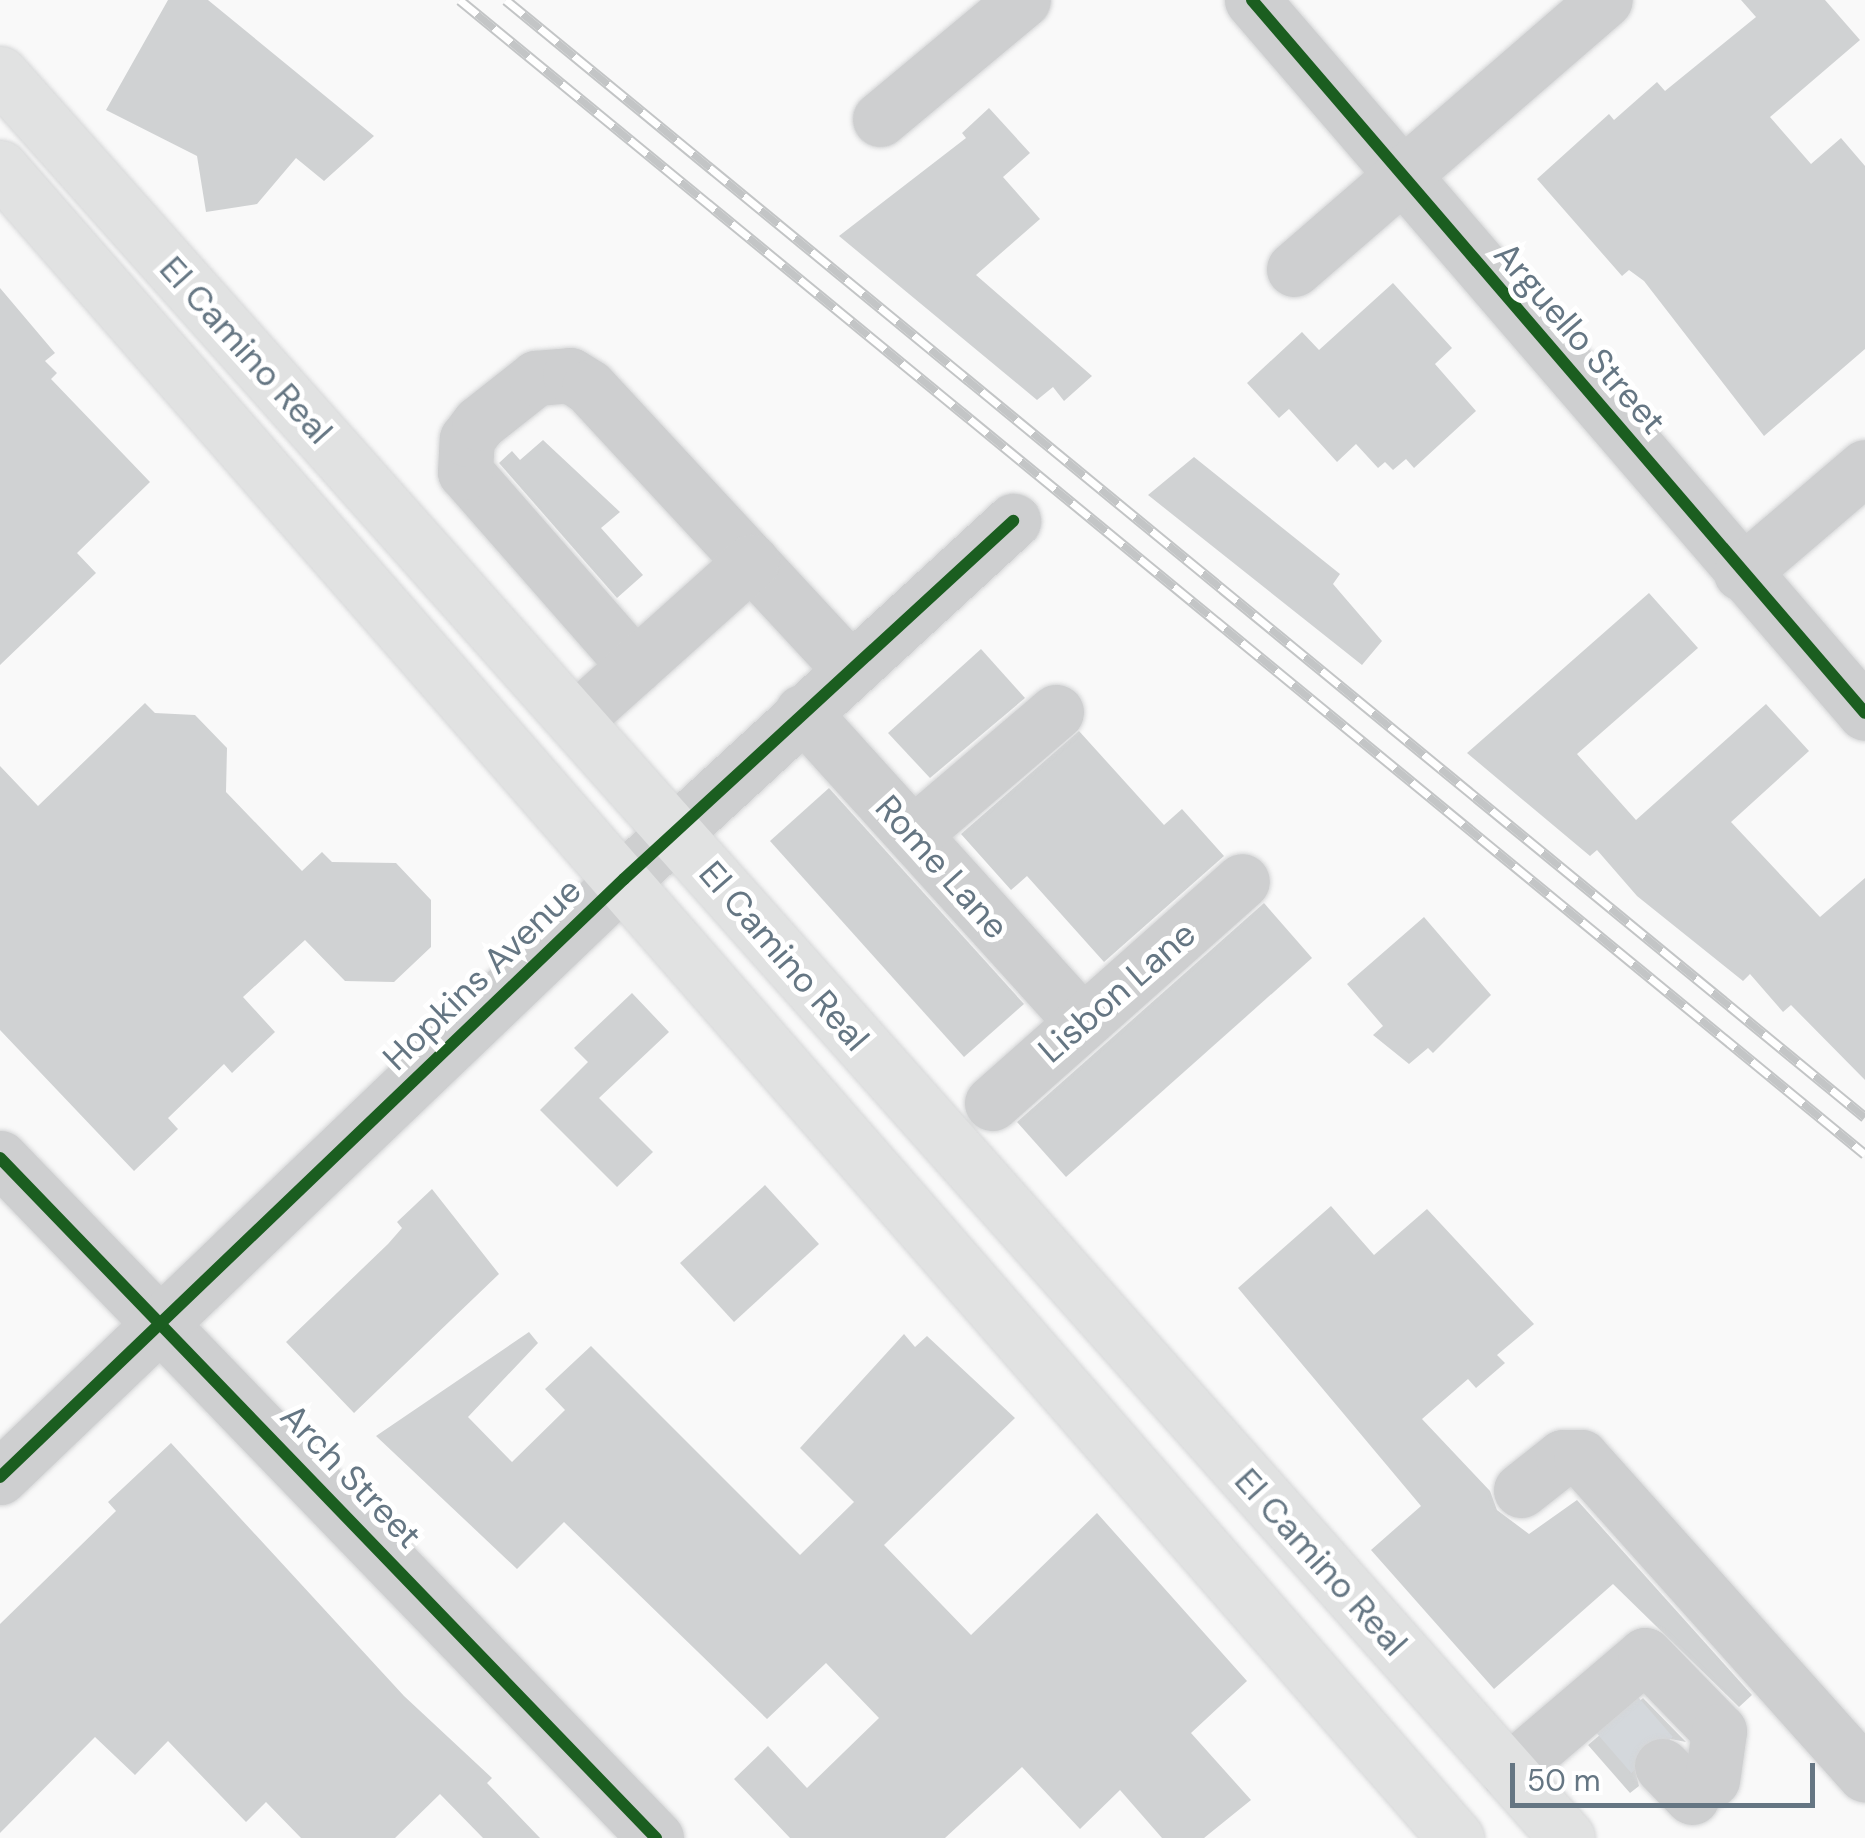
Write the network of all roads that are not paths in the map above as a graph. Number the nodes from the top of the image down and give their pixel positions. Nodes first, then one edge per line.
1 (1023, 0) edge
2 (1252, 0) edge
3 (1605, 0) edge
4 (0, 74) edge
5 (880, 119) dead end
6 (0, 168) edge
7 (1401, 175) junction
8 (1294, 269) dead end
9 (1865, 467) edge
10 (1012, 520) dead end
11 (751, 562) junction
12 (1740, 573) junction
13 (635, 666) junction
14 (848, 668) junction
15 (802, 712) junction
16 (1056, 712) dead end
17 (1865, 713) edge
18 (575, 720) junction
19 (674, 833) junction
20 (913, 834) junction
21 (624, 880) junction
22 (1242, 882) dead end
23 (1082, 1022) junction
24 (992, 1103) dead end
25 (0, 1158) edge
26 (162, 1323) junction
27 (0, 1477) edge
28 (1522, 1490) dead end
29 (1508, 1772) junction
30 (1865, 1775) edge
31 (1689, 1781) dead end
32 (656, 1838) edge
33 (1456, 1838) edge
34 (1567, 1838) edge

1 - 5 street
2 - 7 street, Arguello Street
3 - 7 street
4 - 18 main road, El Camino Real
6 - 21 main road, El Camino Real
7 - 8 street
7 - 12 street, Arguello Street
9 - 12 street
10 - 14 street, Hopkins Avenue
11 - 13 street
11 - 13 street
11 - 14 street
12 - 17 street, Arguello Street
13 - 18 street
14 - 15 street, Hopkins Avenue
15 - 19 street, Hopkins Avenue
15 - 20 street, Rome Lane
16 - 20 street
18 - 19 main road, El Camino Real
19 - 21 street, Hopkins Avenue
19 - 29 main road, El Camino Real
20 - 23 street, Rome Lane
21 - 26 street, Hopkins Avenue
21 - 33 main road, El Camino Real
22 - 23 street, Lisbon Lane
23 - 24 street, Lisbon Lane
25 - 26 street, Arch Street
26 - 27 street, Hopkins Avenue
26 - 32 street, Arch Street
28 - 30 street
29 - 31 street
29 - 34 main road, El Camino Real

